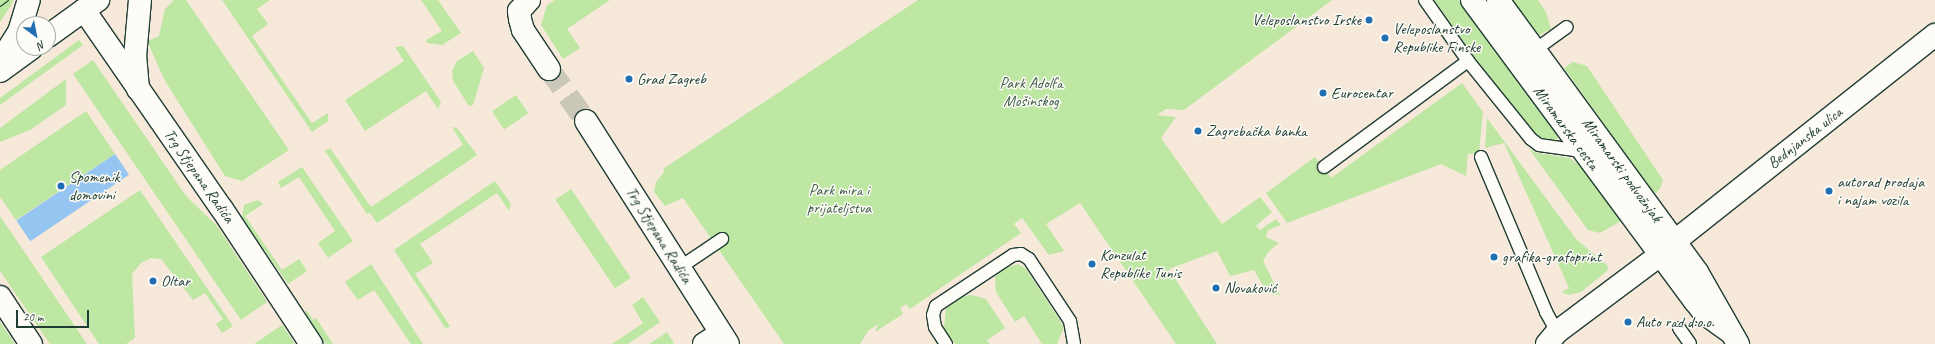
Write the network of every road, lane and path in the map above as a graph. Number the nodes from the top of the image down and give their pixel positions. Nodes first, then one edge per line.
1 (29, 0) edge
2 (140, 0) edge
3 (529, 0) edge
4 (1425, 0) edge
5 (1472, 0) edge
6 (1498, 0) edge
7 (86, 3) edge
8 (1567, 27) dead end
9 (56, 29) edge
10 (1935, 34) edge
11 (1535, 50) junction
12 (21, 56) edge
13 (1468, 61) junction
14 (0, 62) edge
15 (549, 69) tunnel mouth
16 (0, 71) edge
17 (138, 89) junction
18 (586, 121) tunnel mouth
19 (1586, 156) junction
20 (1480, 157) dead end
21 (1324, 167) dead end
22 (722, 239) dead end
23 (1667, 248) junction
24 (679, 268) junction
25 (0, 297) edge
26 (1679, 328) dead end
27 (1552, 338) edge
28 (1733, 338) edge
29 (718, 340) edge
30 (30, 344) edge
31 (311, 344) edge
32 (946, 344) edge
33 (1074, 344) edge
34 (1690, 344) edge

1 - 14 street
2 - 17 street
3 - 15 street
4 - 13 lane
5 - 19 street, Miramarska cesta
6 - 11 street, Miramarski podvožnjak
7 - 9 street
7 - 17 street, Trg Stjepana Radića
8 - 11 lane
10 - 23 street, Bednjanska ulica
11 - 23 street, Miramarski podvožnjak
12 - 16 street
13 - 19 lane
13 - 21 lane
17 - 31 street, Trg Stjepana Radića
18 - 24 street, Trg Stjepana Radića
19 - 23 street, Miramarska cesta
20 - 27 lane
22 - 24 lane
23 - 27 street
23 - 28 street, Miramarska cesta
24 - 29 street, Trg Stjepana Radića
25 - 30 street
26 - 34 lane
32 - 33 lane

